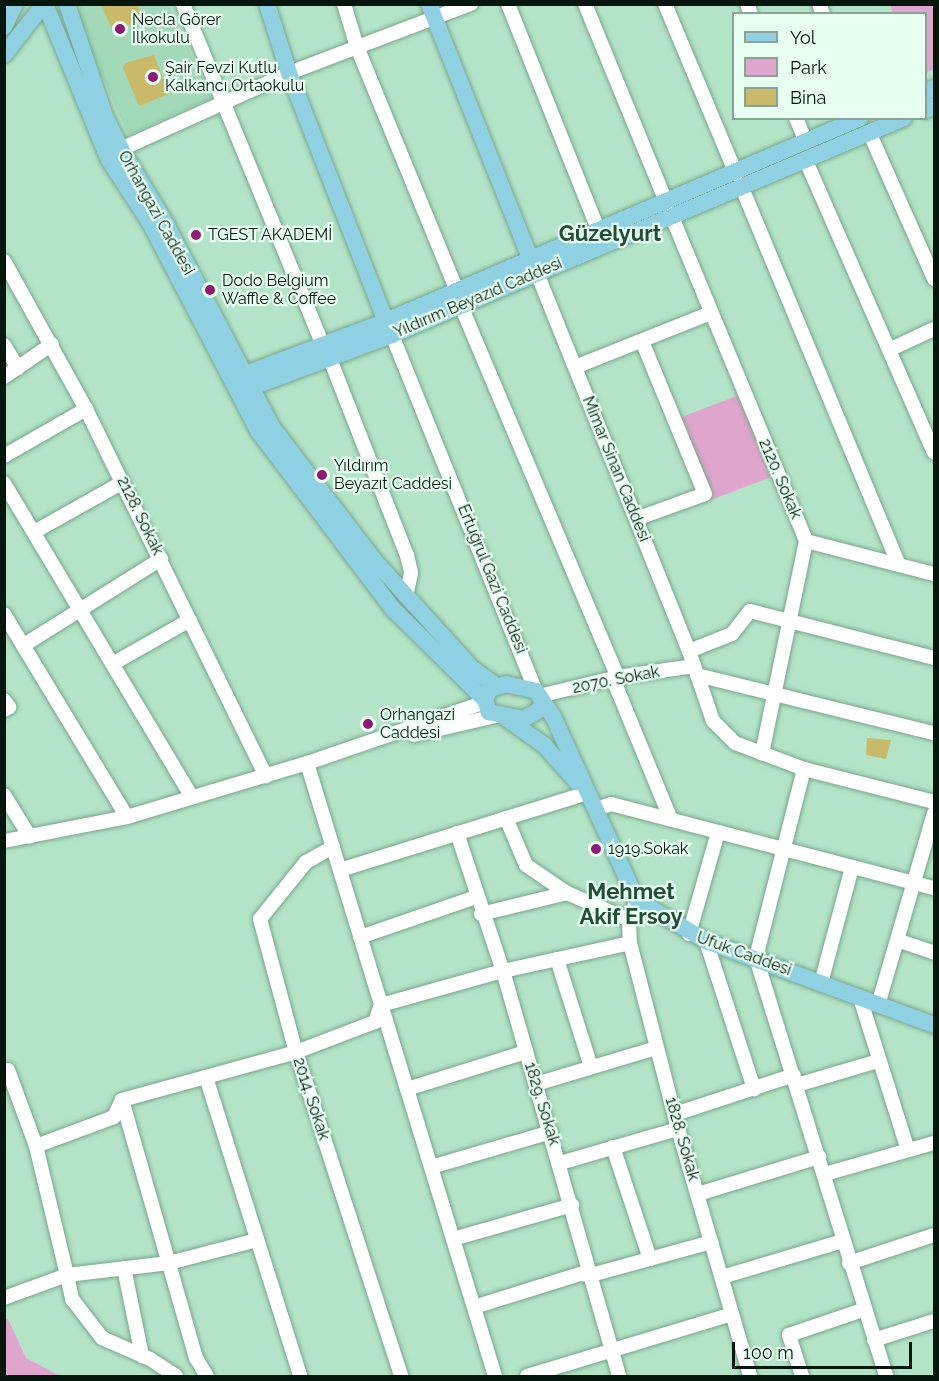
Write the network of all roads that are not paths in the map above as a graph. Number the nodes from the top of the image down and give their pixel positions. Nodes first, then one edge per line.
1 (15, 4) edge
2 (44, 4) edge
3 (67, 4) edge
4 (183, 4) edge
5 (267, 4) edge
6 (344, 4) edge
7 (471, 4) edge
8 (508, 4) edge
9 (585, 4) edge
10 (665, 4) edge
11 (431, 12) edge
12 (4, 27) edge
13 (357, 47) junction
14 (4, 55) edge
15 (290, 73) junction
16 (223, 102) junction
17 (797, 120) edge
18 (888, 120) edge
19 (865, 123) edge
20 (806, 142) junction
21 (121, 148) junction
22 (806, 161) junction
23 (739, 181) junction
24 (670, 211) junction
25 (599, 232) junction
26 (4, 261) edge
27 (533, 268) junction
28 (934, 279) edge
29 (459, 298) junction
30 (711, 313) junction
31 (389, 328) junction
32 (934, 329) edge
33 (642, 341) junction
34 (52, 344) junction
35 (4, 345) edge
36 (891, 349) junction
37 (327, 352) junction
38 (575, 367) junction
39 (18, 368) junction
40 (4, 376) edge
41 (240, 384) junction
42 (86, 408) junction
43 (934, 452) edge
44 (4, 456) edge
45 (123, 482) junction
46 (4, 483) edge
47 (636, 519) junction
48 (34, 532) junction
49 (806, 541) junction
50 (161, 559) junction
51 (899, 565) junction
52 (934, 574) edge
53 (406, 596) junction
54 (80, 608) junction
55 (4, 614) edge
56 (190, 620) junction
57 (790, 623) junction
58 (24, 645) junction
59 (689, 651) junction
60 (934, 658) edge
61 (114, 663) junction
62 (695, 670) junction
63 (615, 678) junction
64 (496, 686) junction
65 (776, 694) junction
66 (539, 696) junction
67 (4, 700) edge
68 (485, 701) junction
69 (4, 710) edge
70 (501, 716) junction
71 (934, 734) edge
72 (762, 753) junction
73 (307, 763) junction
74 (804, 769) junction
75 (266, 776) junction
76 (587, 793) junction
77 (192, 797) junction
78 (6, 802) edge
79 (934, 802) edge
80 (596, 809) junction
81 (934, 813) edge
82 (127, 817) junction
83 (506, 818) junction
84 (671, 820) junction
85 (718, 832) junction
86 (457, 833) junction
87 (30, 837) junction
88 (4, 841) edge
89 (333, 847) junction
90 (786, 850) junction
91 (852, 867) junction
92 (340, 870) junction
93 (915, 883) junction
94 (934, 888) edge
95 (567, 893) junction
96 (476, 897) junction
97 (637, 900) junction
98 (482, 914) junction
99 (629, 920) junction
100 (688, 933) junction
101 (360, 936) junction
102 (897, 940) junction
103 (706, 941) junction
104 (630, 943) junction
105 (934, 953) edge
106 (756, 958) junction
107 (556, 959) junction
108 (503, 971) junction
109 (821, 983) junction
110 (860, 998) junction
111 (381, 1005) junction
112 (878, 1005) junction
113 (934, 1025) edge
114 (656, 1048) junction
115 (296, 1052) junction
116 (526, 1052) junction
117 (878, 1061) junction
118 (591, 1068) junction
119 (6, 1070) edge
120 (206, 1077) junction
121 (795, 1080) junction
122 (536, 1084) junction
123 (407, 1089) junction
124 (754, 1089) junction
125 (122, 1100) junction
126 (675, 1114) junction
127 (678, 1129) junction
128 (551, 1132) junction
129 (934, 1143) edge
130 (36, 1146) junction
131 (613, 1147) junction
132 (908, 1150) junction
133 (819, 1156) junction
134 (560, 1163) junction
135 (431, 1167) junction
136 (825, 1174) junction
137 (698, 1194) junction
138 (572, 1205) junction
139 (934, 1235) edge
140 (453, 1239) junction
141 (257, 1240) junction
142 (843, 1241) junction
143 (712, 1242) junction
144 (650, 1259) junction
145 (169, 1263) junction
146 (849, 1263) junction
147 (124, 1268) junction
148 (67, 1275) junction
149 (591, 1275) junction
150 (722, 1277) junction
151 (4, 1298) edge
152 (474, 1307) junction
153 (863, 1310) junction
154 (732, 1314) junction
155 (934, 1321) edge
156 (874, 1340) junction
157 (612, 1350) junction
158 (142, 1356) junction
159 (176, 1377) edge
160 (207, 1377) edge
161 (300, 1377) edge
162 (400, 1377) edge
163 (495, 1377) edge
164 (527, 1377) edge
165 (620, 1377) edge
166 (750, 1377) edge
167 (802, 1377) edge
168 (886, 1377) edge

1 - 12 main road
2 - 14 main road
2 - 41 main road
3 - 21 main road, Orhangazi Caddesi
4 - 16 street
5 - 15 main road, Ertuğrul Gazi Caddesi
6 - 13 street
7 - 11 street
8 - 25 street
9 - 24 street, 2120. Sokak
10 - 23 street
11 - 13 street
11 - 27 main road, Mimar Sinan Caddesi
13 - 15 street
13 - 29 street
15 - 16 street
15 - 31 main road, Ertuğrul Gazi Caddesi
16 - 21 street
16 - 37 street
17 - 20 street
18 - 19 main road, Yıldırım Beyazıd Caddesi
19 - 20 main road, Yıldırım Beyazıd Caddesi
19 - 22 main road, Yıldırım Beyazıd Caddesi
19 - 28 street
20 - 23 main road, Yıldırım Beyazıd Caddesi
21 - 41 main road, Orhangazi Caddesi
22 - 23 main road, Yıldırım Beyazıd Caddesi
22 - 36 street
23 - 24 main road, Yıldırım Beyazıd Caddesi
23 - 51 street
24 - 25 main road, Yıldırım Beyazıd Caddesi
24 - 27 main road, Yıldırım Beyazıd Caddesi
24 - 30 street, 2120. Sokak
25 - 27 main road, Yıldırım Beyazıd Caddesi
26 - 34 street, 2128. Sokak
27 - 29 main road, Yıldırım Beyazıd Caddesi
27 - 38 street, Mimar Sinan Caddesi
29 - 31 main road, Yıldırım Beyazıd Caddesi
29 - 63 street
30 - 33 street
30 - 49 street, 2120. Sokak
31 - 37 main road, Yıldırım Beyazıd Caddesi
31 - 66 street, Ertuğrul Gazi Caddesi
32 - 36 street
33 - 38 street
33 - 47 street
34 - 39 street
34 - 42 street, 2128. Sokak
35 - 39 street
36 - 43 street
37 - 41 main road, Yıldırım Beyazıd Caddesi
37 - 53 street
38 - 47 street, Mimar Sinan Caddesi
39 - 40 street
41 - 53 main road, Orhangazi Caddesi
41 - 68 main road
42 - 44 street
42 - 45 street, 2128. Sokak
45 - 48 street
45 - 50 street, 2128. Sokak
46 - 48 street
47 - 59 street, Mimar Sinan Caddesi
48 - 54 street
49 - 51 street
49 - 57 street
50 - 54 street
50 - 56 street, 2128. Sokak
51 - 52 street
53 - 64 main road, Orhangazi Caddesi
54 - 58 street
54 - 61 street
55 - 58 street
56 - 61 street
56 - 75 street, 2128. Sokak
57 - 59 street
57 - 60 street
57 - 65 street
58 - 82 street
59 - 62 street, Mimar Sinan Caddesi
61 - 77 street
62 - 63 street, 2070. Sokak
62 - 65 street
62 - 72 street, Mimar Sinan Caddesi
63 - 66 street, 2070. Sokak
63 - 84 street
64 - 66 main road
64 - 68 main road
65 - 71 street
65 - 72 street
66 - 70 main road
66 - 76 main road
67 - 69 street
68 - 70 main road
68 - 73 street
70 - 73 street
70 - 76 main road
72 - 74 street, Mimar Sinan Caddesi
73 - 75 street
73 - 89 street
74 - 79 street, Mimar Sinan Caddesi
74 - 90 street
75 - 77 street
76 - 80 main road
76 - 83 street
77 - 82 street
78 - 87 street
80 - 84 street
80 - 97 main road
81 - 93 street
82 - 87 street
83 - 86 street
83 - 95 street
84 - 85 street
85 - 90 street
85 - 100 street
86 - 92 street
86 - 96 street, 1829. Sokak
87 - 88 street
89 - 92 street
89 - 115 street, 2014. Sokak
90 - 91 street
90 - 106 street
91 - 93 street
91 - 109 street
92 - 101 street
93 - 94 street
93 - 102 street
95 - 98 street
95 - 99 street
96 - 98 street, 1829. Sokak
96 - 101 street
97 - 99 street, 1828. Sokak
97 - 100 main road, Ufuk Caddesi
98 - 108 street, 1829. Sokak
99 - 104 street, 1828. Sokak
100 - 103 main road, Ufuk Caddesi
101 - 111 street
102 - 105 street
102 - 112 street
103 - 106 main road, Ufuk Caddesi
103 - 124 street
104 - 107 street
104 - 114 street, 1828. Sokak
106 - 109 main road, Ufuk Caddesi
106 - 121 street
107 - 108 street
107 - 118 street
108 - 111 street
108 - 116 street, 1829. Sokak
109 - 110 main road, Ufuk Caddesi
110 - 112 main road, Ufuk Caddesi
110 - 117 street
111 - 115 street
111 - 123 street
112 - 113 main road, Ufuk Caddesi
114 - 118 street
114 - 126 street, 1828. Sokak
115 - 120 street
115 - 162 street, 2014. Sokak
116 - 122 street, 1829. Sokak
116 - 123 street
117 - 121 street
117 - 132 street
118 - 122 street
119 - 130 street
120 - 125 street
120 - 141 street
121 - 124 street
121 - 133 street
122 - 128 street, 1829. Sokak
123 - 135 street
124 - 126 street
125 - 130 street
125 - 145 street
126 - 127 street, 1828. Sokak
127 - 131 street
127 - 137 street, 1828. Sokak
128 - 134 street, 1829. Sokak
128 - 135 street
129 - 132 street
130 - 148 street
131 - 134 street
131 - 144 street
132 - 136 street
133 - 136 street
133 - 137 street
134 - 138 street, 1829. Sokak
135 - 140 street
136 - 142 street
137 - 143 street, 1828. Sokak
138 - 140 street
138 - 149 street, 1829. Sokak
139 - 146 street
140 - 152 street
141 - 145 street
141 - 161 street
142 - 146 street
142 - 150 street
143 - 144 street
143 - 150 street, 1828. Sokak
144 - 149 street
145 - 147 street
145 - 160 street
146 - 153 street
147 - 148 street
147 - 158 street
148 - 151 street
148 - 158 street
149 - 152 street
149 - 157 street, 1829. Sokak
150 - 154 street, 1828. Sokak
152 - 163 street
153 - 156 street
153 - 167 street
154 - 157 street
154 - 166 street, 1828. Sokak
155 - 156 street
156 - 168 street
157 - 164 street
157 - 165 street, 1829. Sokak
158 - 159 street

